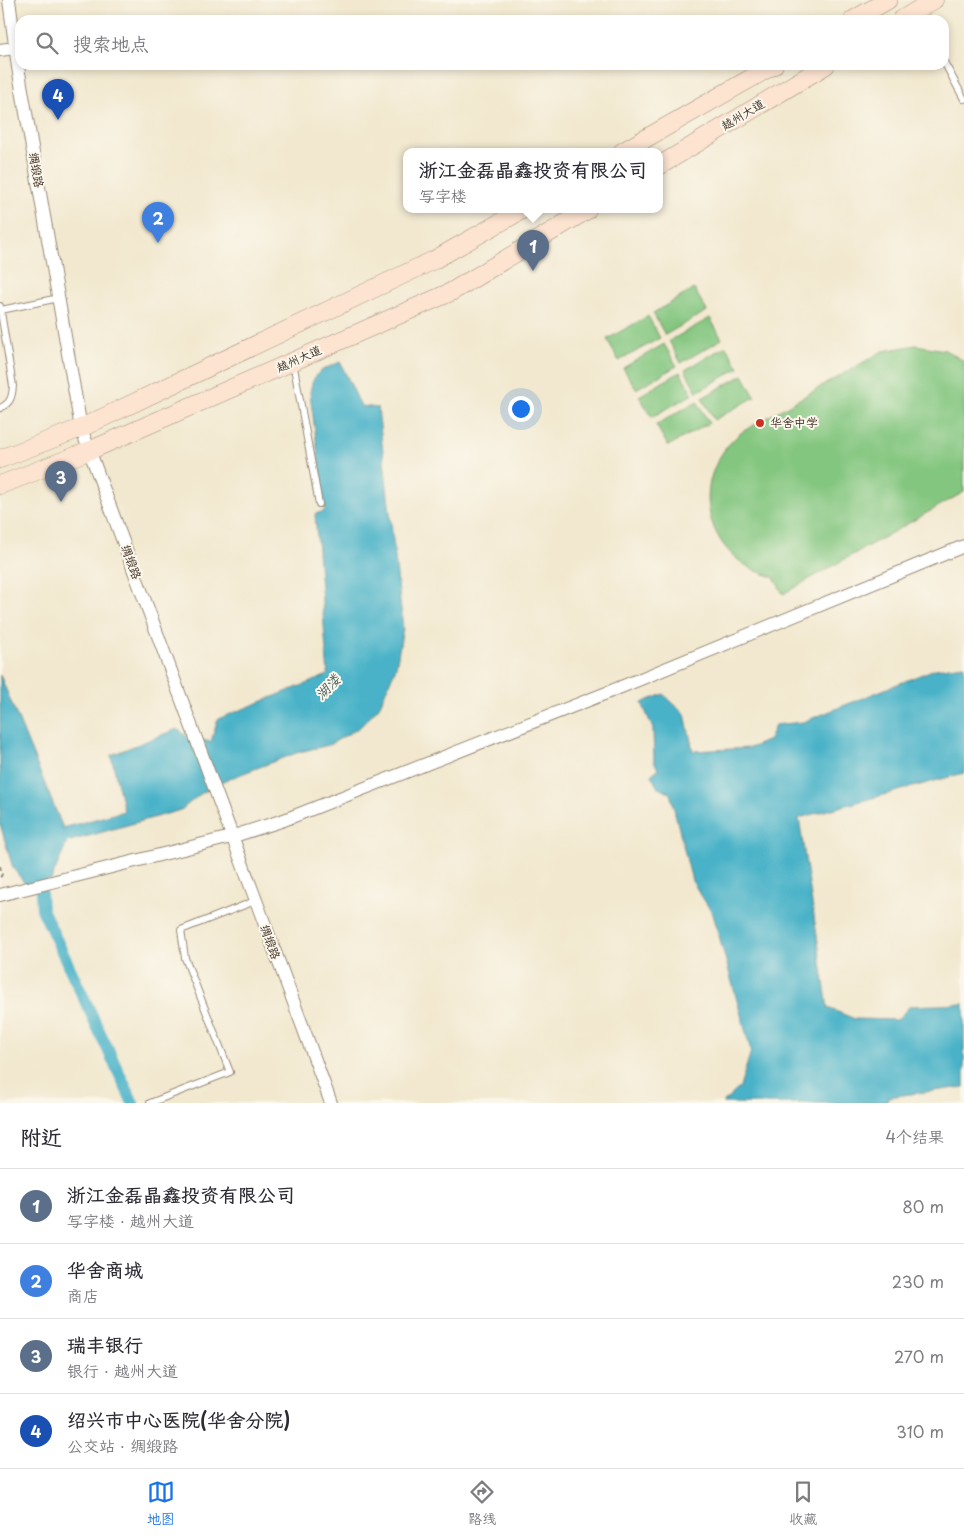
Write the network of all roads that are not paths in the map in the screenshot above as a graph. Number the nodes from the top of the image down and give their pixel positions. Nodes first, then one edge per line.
1 (9, 0) edge
2 (888, 0) edge
3 (934, 0) edge
4 (912, 13) edge
5 (862, 15) edge
6 (15, 48) joint
7 (0, 50) edge
8 (19, 70) edge
9 (765, 70) edge
10 (818, 70) edge
11 (948, 70) edge
12 (964, 99) edge
13 (629, 148) edge
14 (663, 164) edge
15 (517, 213) edge
16 (582, 213) edge
17 (59, 298) junction
18 (0, 308) edge
19 (293, 361) junction
20 (0, 408) edge
21 (81, 428) junction
22 (91, 450) junction
23 (0, 459) edge
24 (0, 485) edge
25 (319, 504) dead end
26 (964, 546) edge
27 (231, 837) junction
28 (0, 895) edge
29 (254, 900) junction
30 (150, 1103) edge
31 (331, 1103) edge

1 - 6 street, 绸缎路
2 - 5 main road
3 - 4 main road
6 - 7 street
8 - 17 street, 绸缎路
9 - 13 main road
10 - 14 main road, 越州大道
11 - 12 lane
15 - 21 main road
16 - 19 main road, 越州大道
17 - 18 lane
17 - 21 street, 绸缎路
18 - 20 lane
19 - 22 main road, 越州大道
19 - 25 lane
21 - 22 street, 绸缎路
21 - 23 main road
22 - 24 main road, 越州大道
22 - 27 street, 绸缎路
26 - 27 street
27 - 28 street
27 - 29 street, 绸缎路
29 - 30 lane
29 - 31 street, 绸缎路

